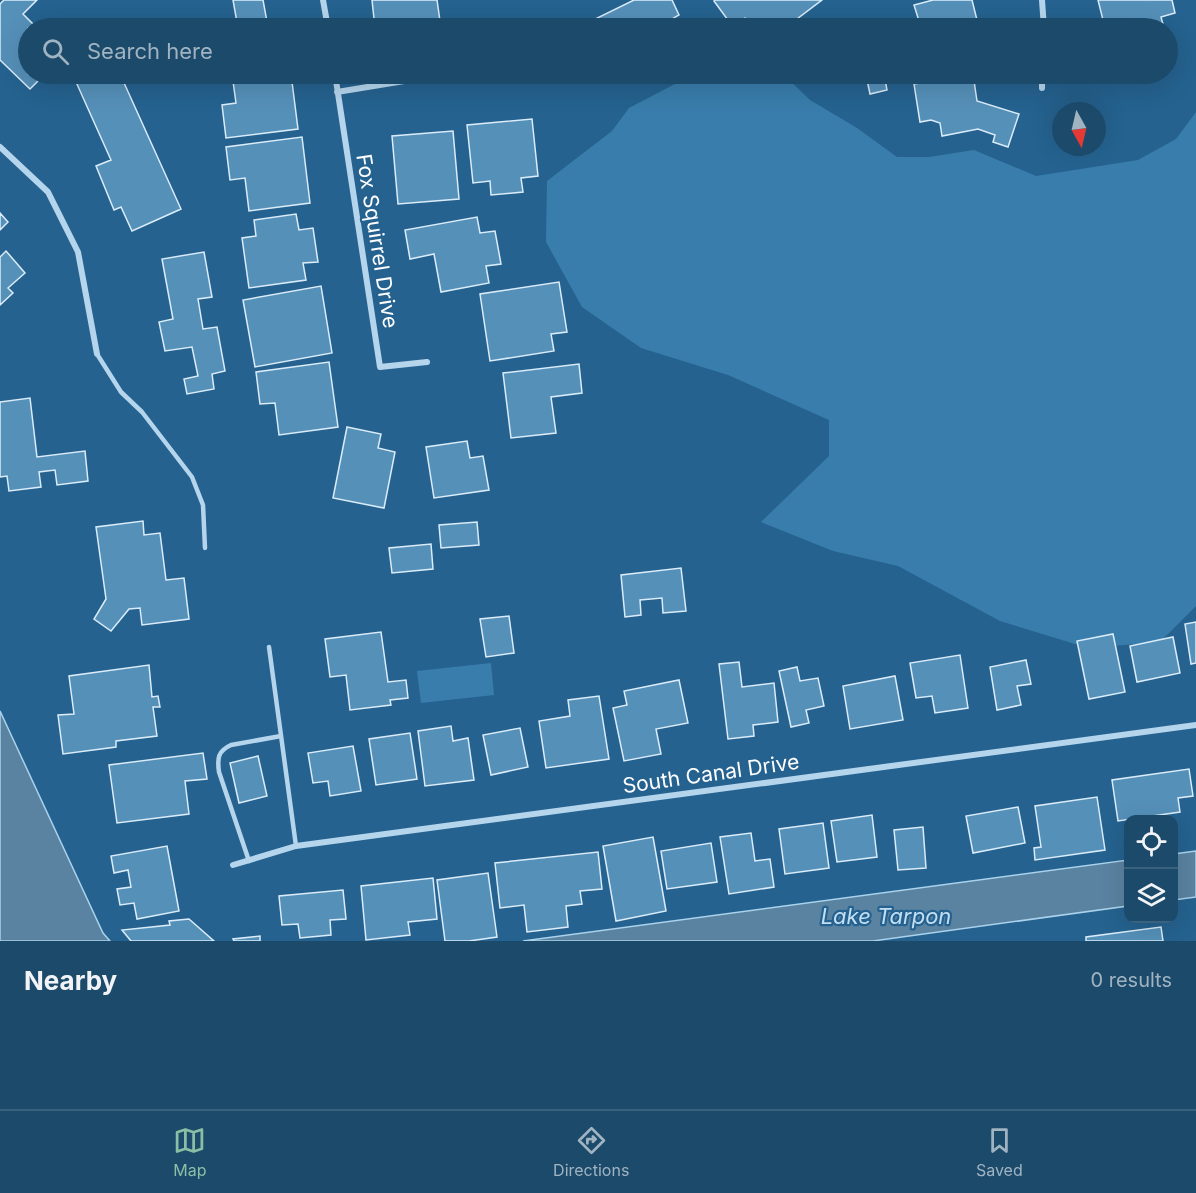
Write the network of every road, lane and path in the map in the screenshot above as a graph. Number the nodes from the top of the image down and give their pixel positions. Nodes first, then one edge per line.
1 (323, 0) edge
2 (1041, 0) edge
3 (326, 18) edge
4 (1044, 18) edge
5 (336, 84) edge
6 (386, 84) edge
7 (1042, 84) edge
8 (1042, 88) dead end
9 (337, 92) junction
10 (0, 147) edge
11 (97, 354) joint
12 (428, 362) dead end
13 (205, 548) dead end
14 (269, 647) dead end
15 (1196, 725) edge
16 (281, 736) junction
17 (296, 846) junction
18 (249, 861) junction
19 (233, 865) dead end

1 - 3 street
2 - 4 street
5 - 9 street, Fox Squirrel Drive
6 - 9 street
7 - 8 street
9 - 12 street, Fox Squirrel Drive
10 - 11 street
11 - 13 lane
14 - 16 lane
15 - 17 street, South Canal Drive
16 - 17 lane
16 - 18 lane
17 - 18 street, South Canal Drive
18 - 19 street, South Canal Drive

